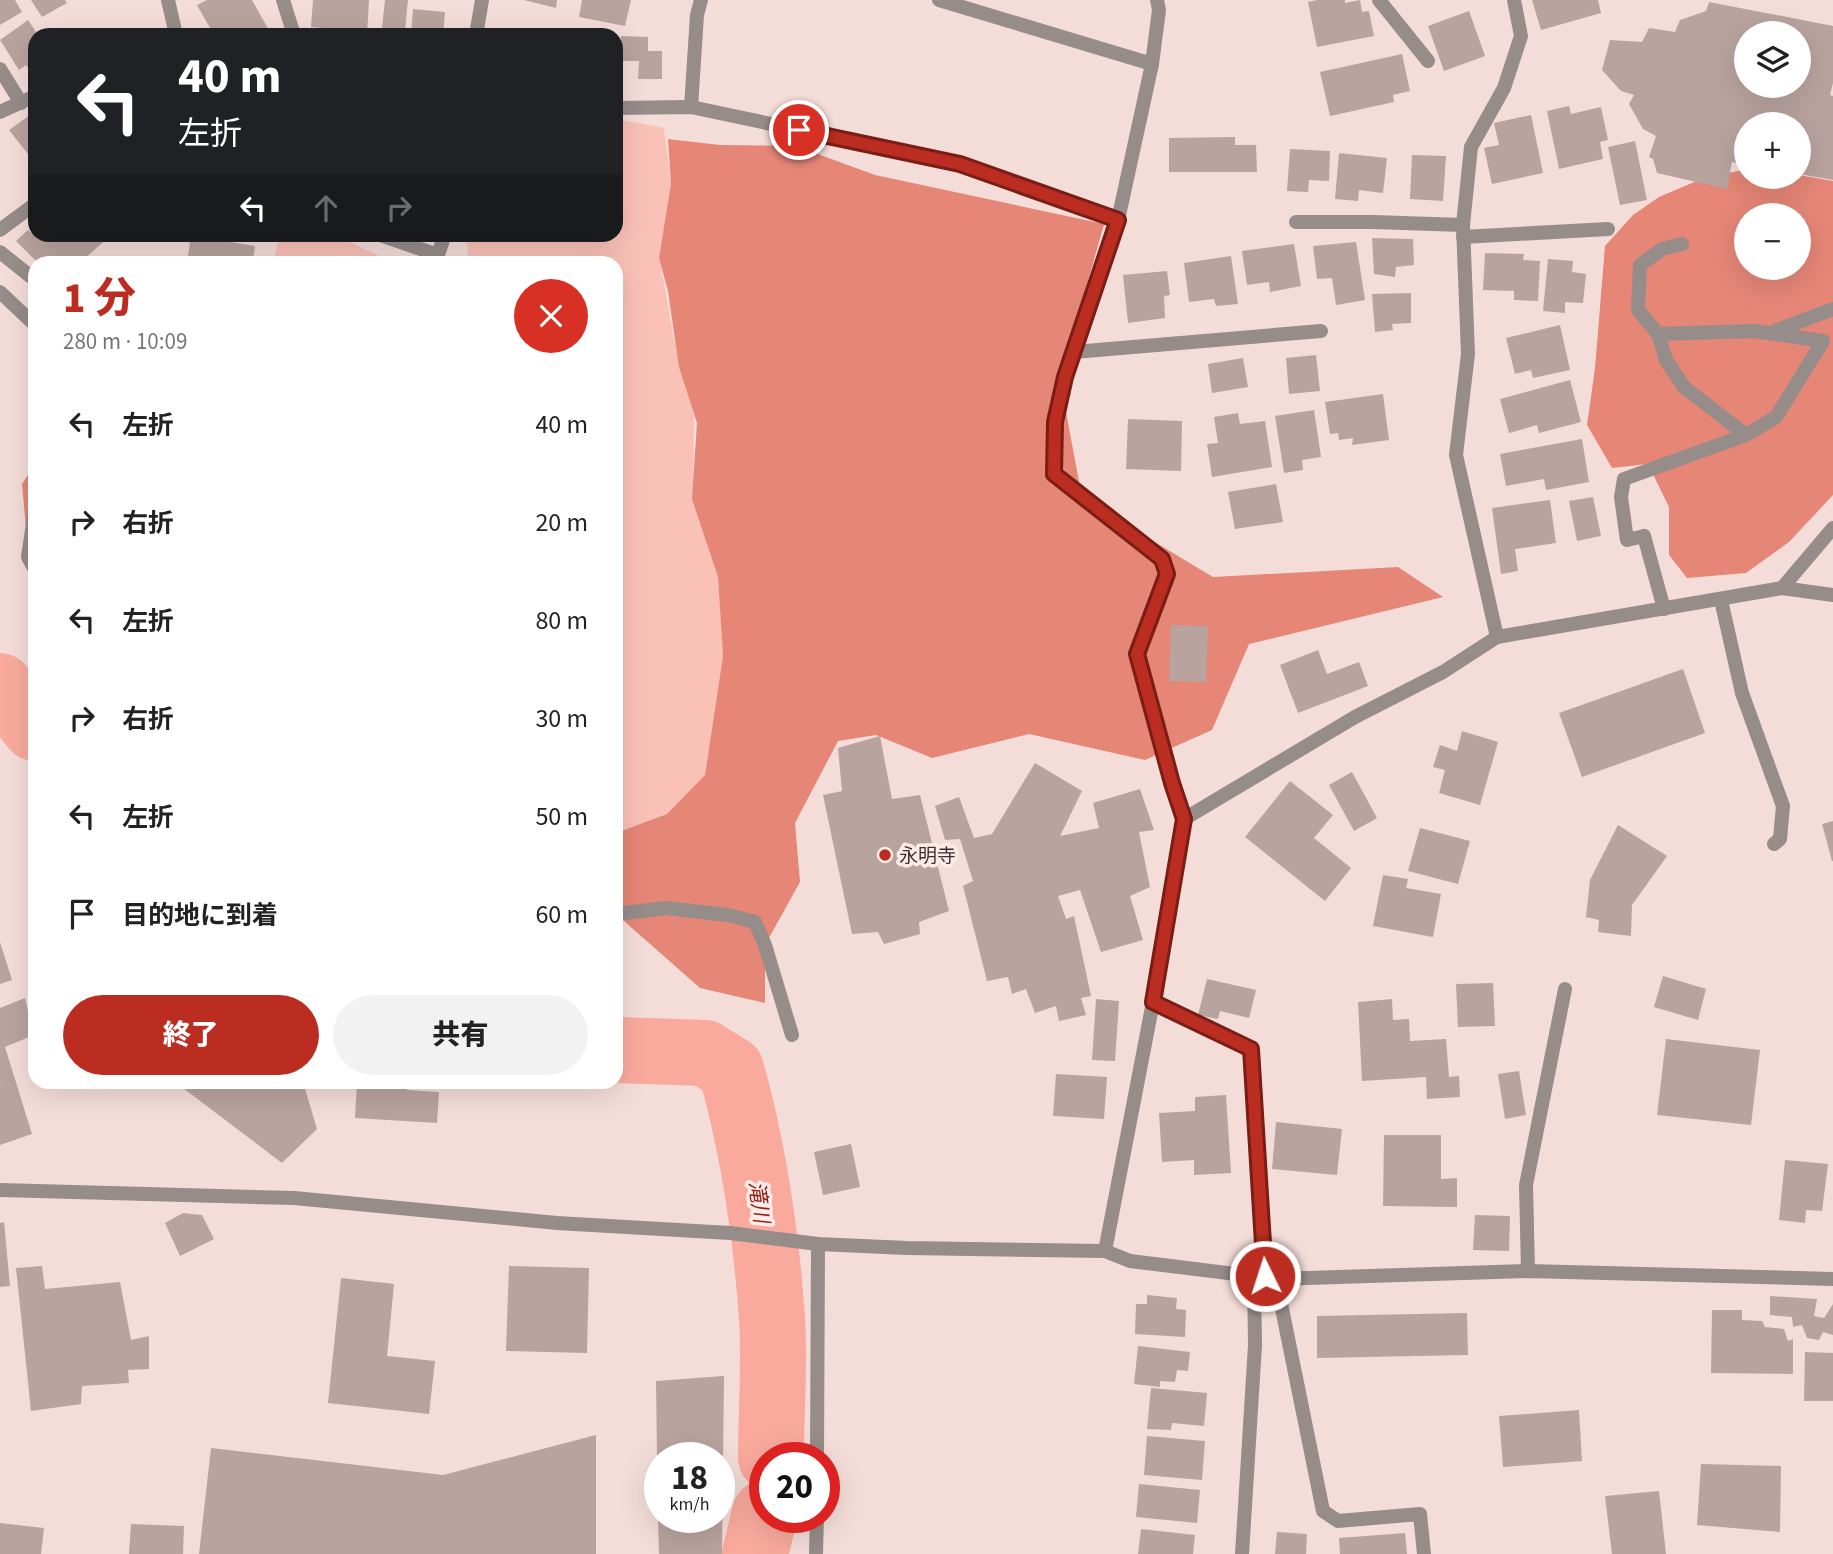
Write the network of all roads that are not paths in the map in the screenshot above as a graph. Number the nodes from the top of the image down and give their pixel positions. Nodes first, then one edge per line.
1 (168, 0) edge
2 (283, 0) edge
3 (482, 0) edge
4 (701, 0) edge
5 (939, 0) edge
6 (1157, 0) edge
7 (1379, 0) edge
8 (1514, 0) edge
9 (174, 28) edge
10 (292, 28) edge
11 (477, 28) edge
12 (1428, 61) dead end
13 (1152, 64) junction
14 (0, 69) edge
15 (28, 100) edge
16 (21, 103) junction
17 (691, 107) junction
18 (623, 108) edge
19 (0, 112) edge
20 (28, 210) edge
21 (1118, 220) junction
22 (1296, 222) dead end
23 (1608, 229) dead end
24 (0, 230) edge
25 (1463, 231) junction
26 (400, 242) edge
27 (442, 242) edge
28 (1682, 244) dead end
29 (0, 252) edge
30 (28, 274) edge
31 (0, 292) edge
32 (1833, 309) edge
33 (28, 318) edge
34 (1321, 331) dead end
35 (1770, 333) junction
36 (1658, 334) junction
37 (1828, 338) edge
38 (1074, 352) junction
39 (1746, 435) junction
40 (1833, 528) edge
41 (1782, 588) junction
42 (1833, 595) edge
43 (1721, 600) junction
44 (1664, 609) junction
45 (1497, 637) junction
46 (1184, 819) junction
47 (1774, 845) dead end
48 (623, 913) edge
49 (1565, 989) dead end
50 (1153, 1002) junction
51 (792, 1035) dead end
52 (0, 1190) edge
53 (818, 1244) junction
54 (1105, 1251) junction
55 (1528, 1271) junction
56 (1265, 1277) junction
57 (1833, 1279) edge
58 (817, 1442) edge
59 (817, 1533) edge
60 (817, 1554) edge
61 (1242, 1554) edge
62 (1424, 1554) edge

1 - 9 street
2 - 10 street
3 - 11 street
4 - 17 street
5 - 13 street
6 - 13 street
7 - 12 street
8 - 25 street
13 - 21 street
14 - 16 street
15 - 16 street
16 - 19 street
17 - 18 street
17 - 21 street
20 - 24 street
21 - 38 street
22 - 25 street
23 - 25 street
25 - 45 street
26 - 27 street
28 - 36 street
29 - 30 street
31 - 33 street
32 - 35 street
34 - 38 street
35 - 36 street
35 - 37 street
36 - 39 street
37 - 39 street
38 - 46 street
39 - 44 street
40 - 41 street
41 - 42 street
41 - 43 street
43 - 44 street
43 - 47 street
44 - 45 street
45 - 46 street
46 - 50 street
48 - 51 street
49 - 55 street
50 - 54 street
50 - 56 street
52 - 53 street
53 - 54 street
53 - 58 street
54 - 56 street
55 - 56 street
55 - 57 street
56 - 61 street
56 - 62 street
59 - 60 street

